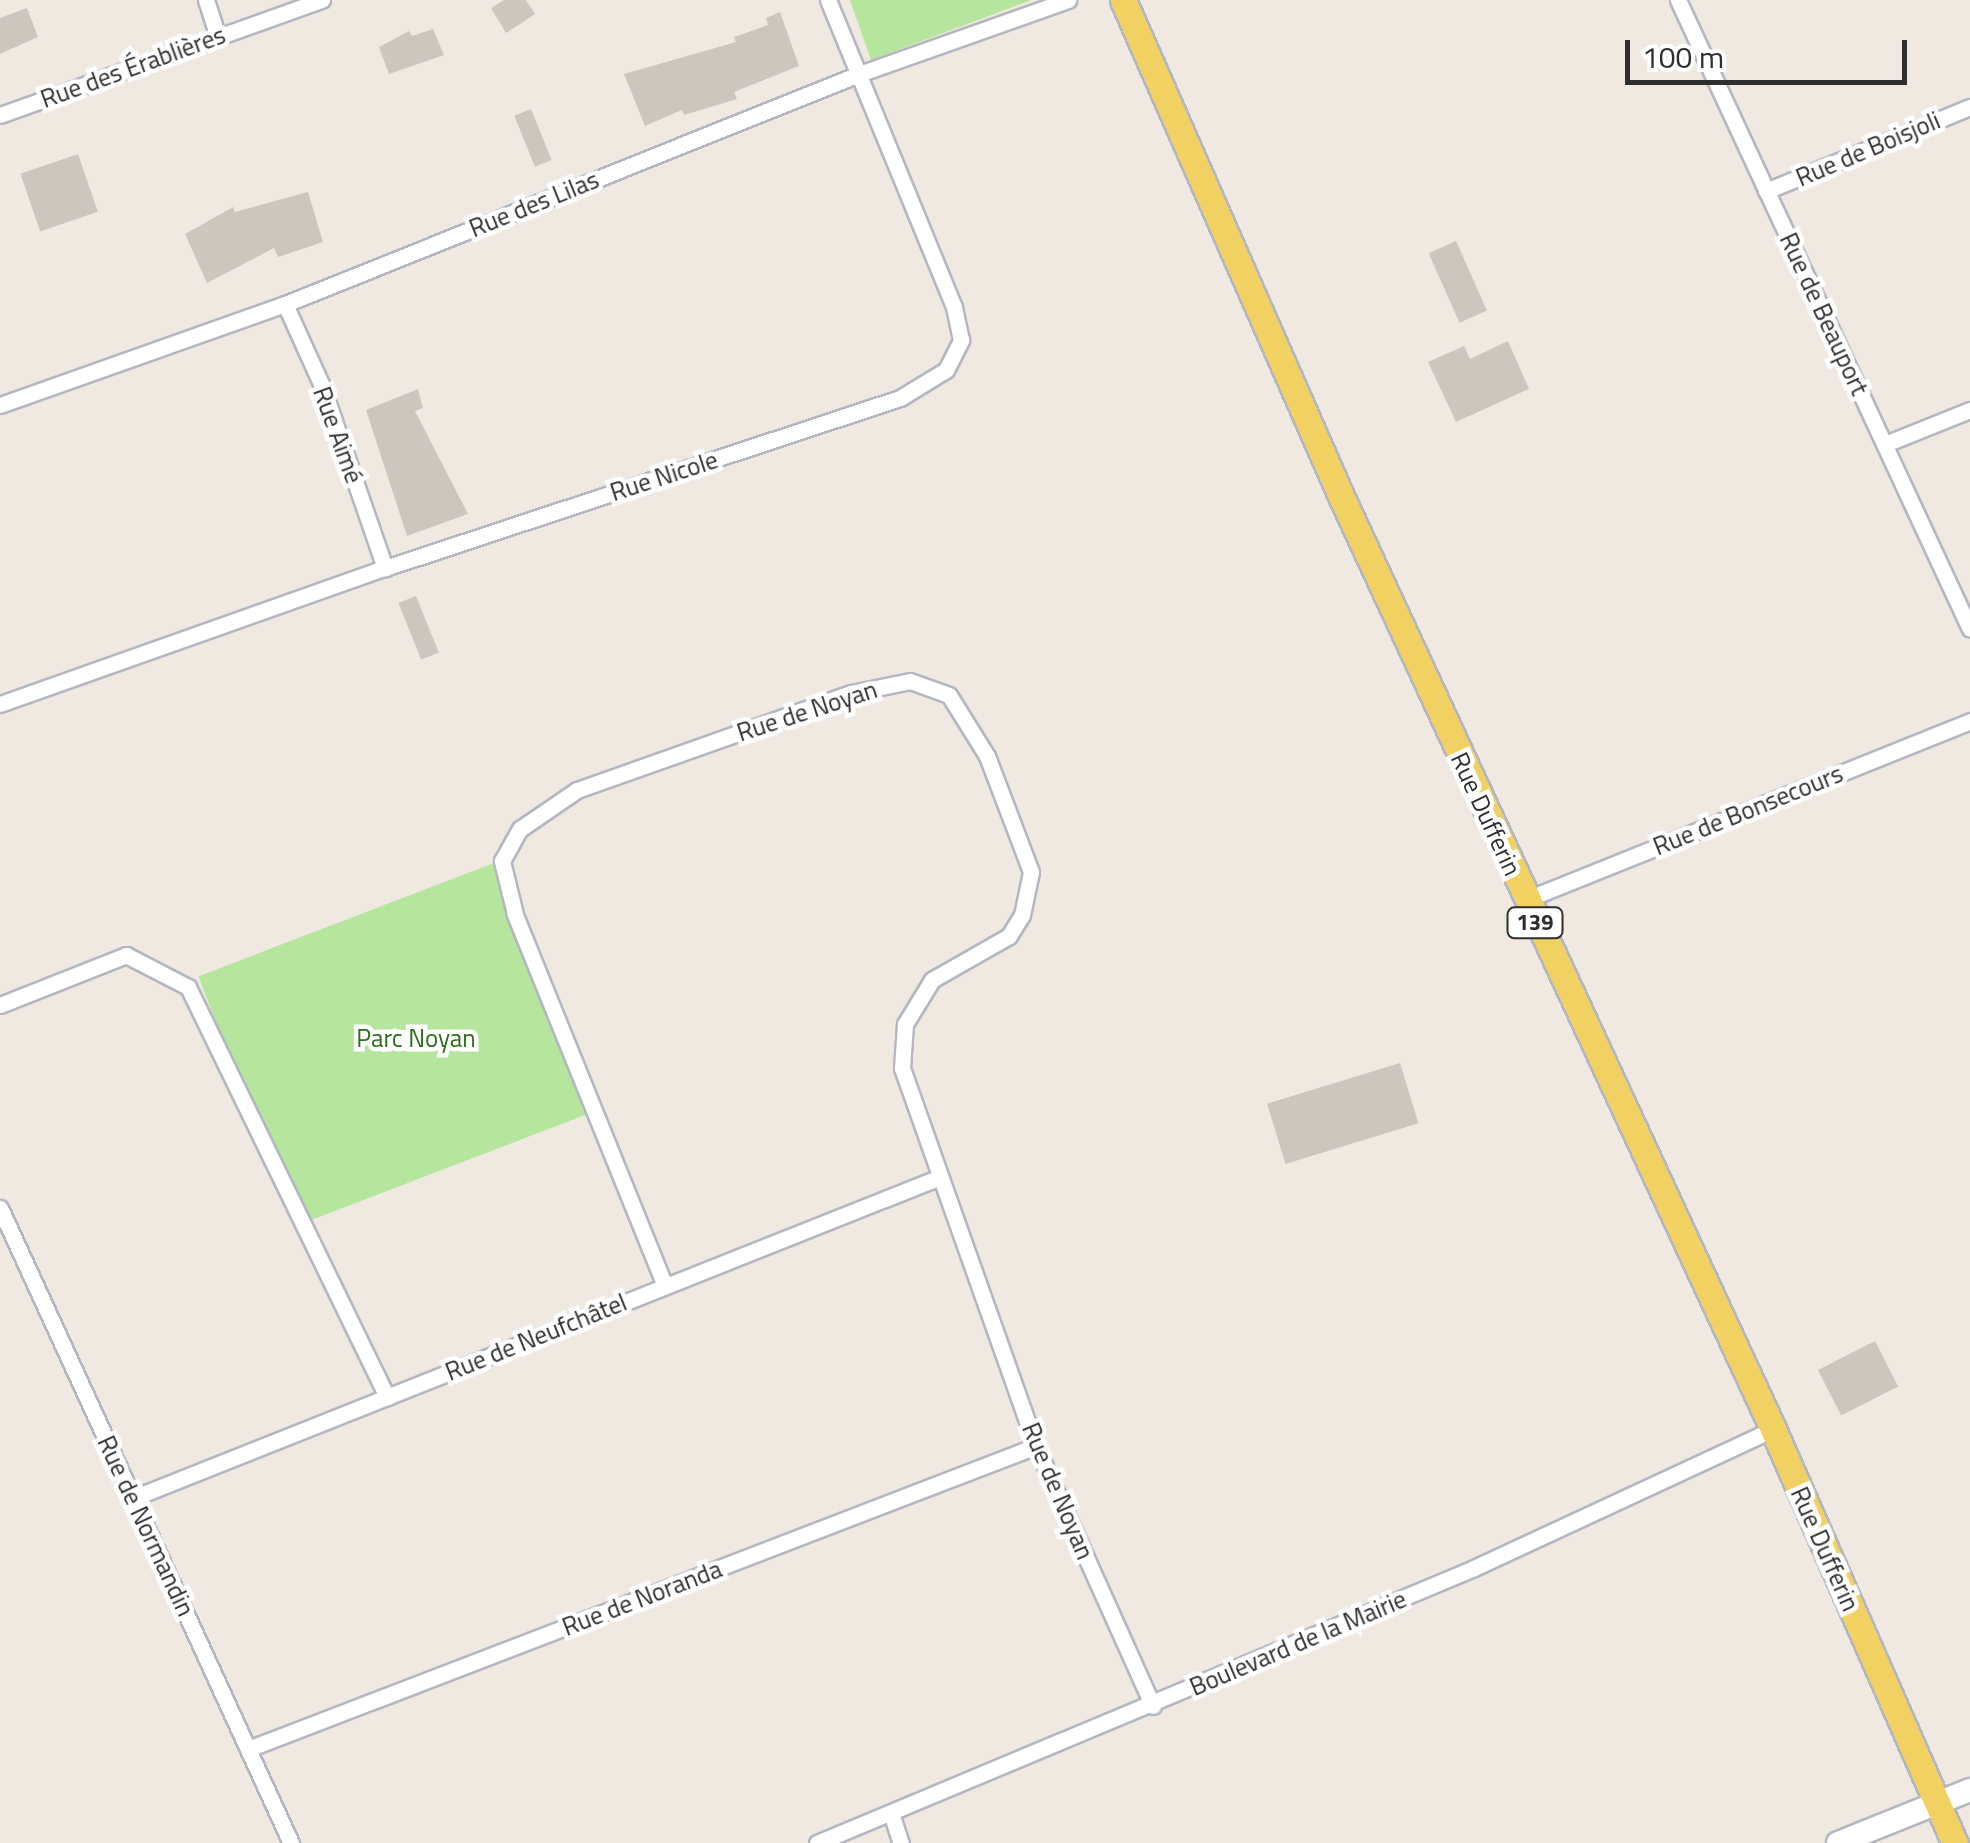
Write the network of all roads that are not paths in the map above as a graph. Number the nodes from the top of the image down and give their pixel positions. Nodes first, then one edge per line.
1 (206, 0) edge
2 (322, 0) edge
3 (828, 0) edge
4 (1068, 0) edge
5 (1123, 0) edge
6 (1678, 0) edge
7 (218, 36) junction
8 (859, 74) junction
9 (1970, 107) edge
10 (0, 116) edge
11 (1766, 191) junction
12 (285, 304) junction
13 (0, 405) edge
14 (1970, 410) edge
15 (1886, 444) junction
16 (385, 568) junction
17 (1970, 628) edge
18 (0, 704) edge
19 (1970, 721) edge
20 (1525, 900) junction
21 (0, 1005) edge
22 (940, 1176) junction
23 (0, 1208) edge
24 (665, 1286) junction
25 (387, 1397) junction
26 (1773, 1430) junction
27 (1036, 1446) junction
28 (133, 1498) junction
29 (1153, 1706) junction
30 (248, 1749) junction
31 (1970, 1790) edge
32 (1937, 1804) junction
33 (891, 1814) junction
34 (292, 1843) edge
35 (818, 1843) edge
36 (901, 1843) edge
37 (1838, 1843) edge
38 (1955, 1843) edge

1 - 7 street
2 - 7 street, Rue des Érablières
3 - 8 street, Rue Nicole
4 - 8 street, Rue des Lilas
5 - 20 main road, Rue Dufferin / 139
6 - 11 street, Rue de Beauport
7 - 10 street, Rue des Érablières
8 - 12 street, Rue des Lilas
8 - 16 street, Rue Nicole
9 - 11 street, Rue de Boisjoli
11 - 15 street, Rue de Beauport
12 - 13 street, Rue des Lilas
12 - 16 street, Rue Aimé
14 - 15 street
15 - 17 street, Rue de Beauport
16 - 18 street, Rue Nicole
19 - 20 street, Rue de Bonsecours
20 - 26 main road, Rue Dufferin / 139
21 - 25 street
22 - 24 street, Rue de Neufchâtel
22 - 24 street, Rue de Noyan
22 - 27 street, Rue de Noyan
23 - 28 street, Rue de Normandin
24 - 25 street, Rue de Neufchâtel
25 - 28 street, Rue de Neufchâtel
26 - 29 street, Boulevard de la Mairie
26 - 32 main road, Rue Dufferin / 139
27 - 29 street, Rue de Noyan
27 - 30 street, Rue de Noranda
28 - 30 street, Rue de Normandin
29 - 33 street, Boulevard de la Mairie
30 - 34 street, Rue de Normandin
31 - 32 street
32 - 37 street
32 - 38 main road, Rue Dufferin / 139
33 - 35 street, Boulevard de la Mairie
33 - 36 street

